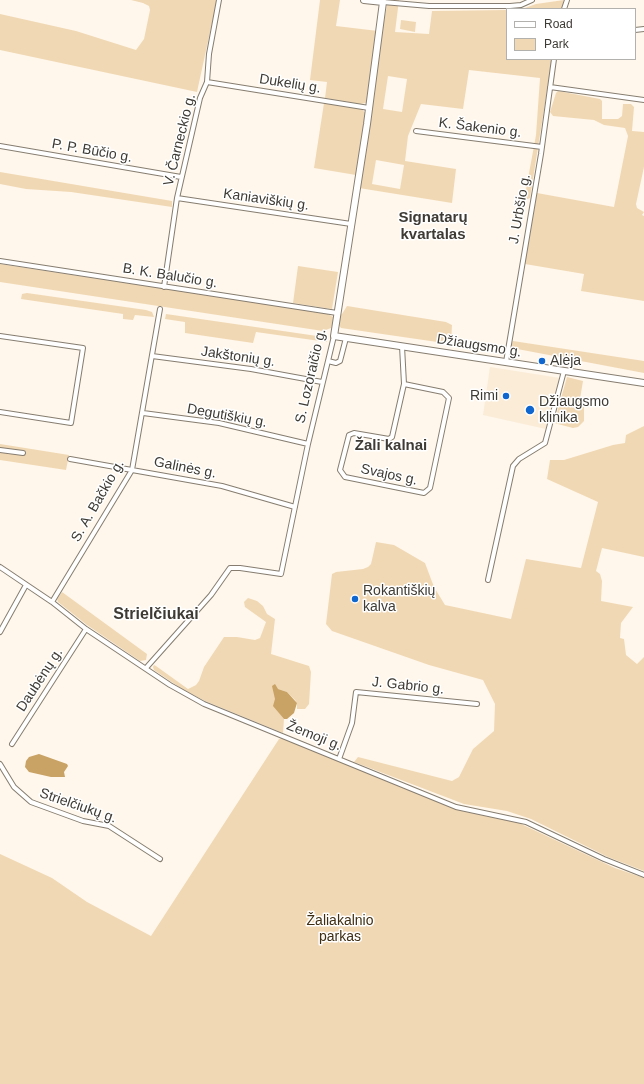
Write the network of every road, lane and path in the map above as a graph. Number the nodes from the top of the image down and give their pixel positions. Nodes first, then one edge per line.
1 (219, 0) edge
2 (364, 0) edge
3 (532, 0) edge
4 (383, 2) junction
5 (395, 2) edge
6 (554, 60) edge
7 (207, 82) junction
8 (550, 87) junction
9 (644, 100) edge
10 (369, 108) junction
11 (416, 131) dead end
12 (0, 146) edge
13 (542, 147) junction
14 (181, 177) junction
15 (177, 198) junction
16 (351, 224) junction
17 (0, 261) edge
18 (164, 287) junction
19 (160, 309) dead end
20 (337, 313) junction
21 (0, 336) edge
22 (334, 336) junction
23 (346, 338) junction
24 (402, 346) junction
25 (152, 356) junction
26 (328, 361) junction
27 (506, 362) junction
28 (564, 371) junction
29 (322, 382) junction
30 (644, 383) edge
31 (404, 384) junction
32 (0, 412) edge
33 (143, 413) junction
34 (308, 444) junction
35 (0, 450) edge
36 (23, 453) dead end
37 (70, 459) dead end
38 (132, 470) junction
39 (295, 507) junction
40 (0, 567) edge
41 (488, 580) dead end
42 (26, 585) junction
43 (52, 602) junction
44 (86, 629) junction
45 (0, 632) edge
46 (146, 668) junction
47 (477, 704) dead end
48 (12, 744) dead end
49 (339, 759) junction
50 (0, 764) edge
51 (160, 858) dead end
52 (644, 875) edge

1 - 7 street, V. Čarneckio g.
2 - 4 street
3 - 5 street
4 - 5 street
4 - 10 street, S. Lozoraičio g.
6 - 8 street, J. Urbšio g.
7 - 10 street, Dukelių g.
7 - 14 street, V. Čarneckio g.
8 - 9 street
8 - 13 street, J. Urbšio g.
10 - 16 street, S. Lozoraičio g.
11 - 13 street, K. Šakenio g.
12 - 14 street, P. P. Būčio g.
13 - 27 street, J. Urbšio g.
14 - 15 street, V. Čarneckio g.
15 - 16 street, Kaniaviškių g.
15 - 18 street, V. Čarneckio g.
16 - 20 street, S. Lozoraičio g.
17 - 18 street, B. K. Balučio g.
18 - 20 street, B. K. Balučio g.
19 - 25 street, S. A. Bačkio g.
20 - 22 street, S. Lozoraičio g.
21 - 32 street
22 - 23 street, Džiaugsmo g.
22 - 26 street, S. Lozoraičio g.
23 - 24 street, Džiaugsmo g.
23 - 26 street
24 - 27 street, Džiaugsmo g.
24 - 31 street, Svajos g.
25 - 29 street, Jakštonių g.
25 - 33 street, S. A. Bačkio g.
26 - 29 street, S. Lozoraičio g.
27 - 28 street, Džiaugsmo g.
28 - 30 street, Džiaugsmo g.
28 - 41 street
29 - 34 street, S. Lozoraičio g.
31 - 31 street, Svajos g.
33 - 34 street, Degutiškių g.
33 - 38 street, S. A. Bačkio g.
34 - 39 street, S. Lozoraičio g.
35 - 36 street
37 - 38 street, Galinės g.
38 - 39 street, Galinės g.
38 - 43 street, S. A. Bačkio g.
39 - 46 street, S. Lozoraičio g.
40 - 42 street, Žemoji g.
42 - 43 street, Žemoji g.
42 - 45 street
43 - 44 street, Žemoji g.
44 - 46 street, Žemoji g.
44 - 48 street, Daubėnų g.
46 - 49 street, Žemoji g.
47 - 49 street, J. Gabrio g.
49 - 52 street, Žemoji g.
50 - 51 street, Strielčiukų g.

